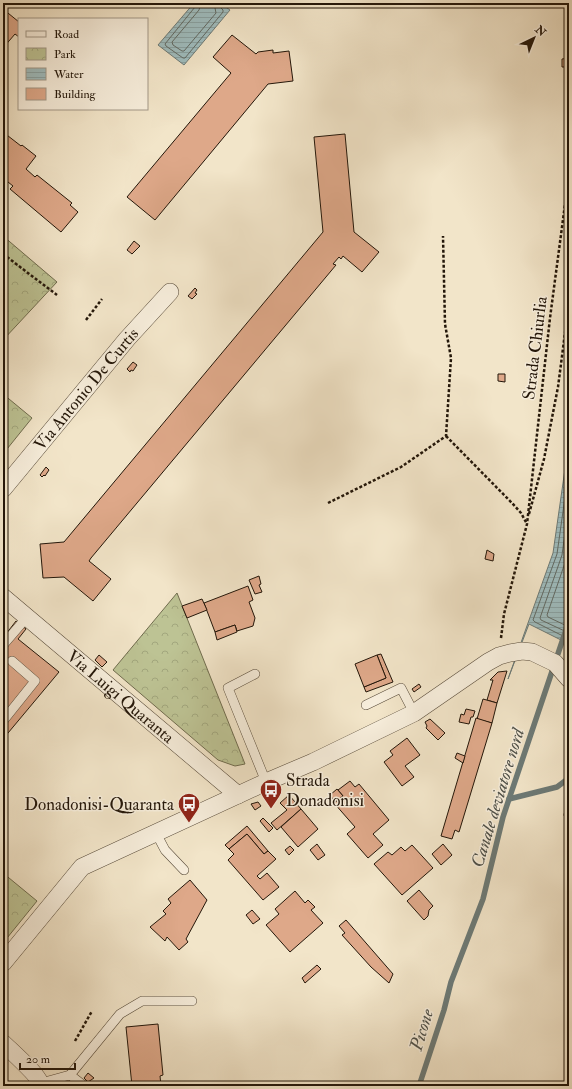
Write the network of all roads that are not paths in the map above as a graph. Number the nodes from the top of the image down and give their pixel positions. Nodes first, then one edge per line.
1 (170, 292) dead end
2 (3, 489) edge
3 (3, 597) edge
4 (27, 617) junction
5 (3, 645) edge
6 (12, 661) dead end
7 (255, 674) dead end
8 (569, 679) edge
9 (366, 705) dead end
10 (414, 712) junction
11 (3, 721) edge
12 (266, 782) junction
13 (238, 796) junction
14 (156, 833) junction
15 (184, 870) dead end
16 (3, 963) edge
17 (192, 1001) dead end
18 (3, 1043) edge
19 (70, 1076) junction
20 (41, 1084) edge
21 (86, 1086) edge

1 - 2 street, Via Antonio De Curtis
3 - 4 street, Via Luigi Quaranta
4 - 5 lane
4 - 13 street, Via Luigi Quaranta
6 - 11 lane
7 - 12 lane
8 - 10 street
9 - 10 lane
10 - 12 street
12 - 13 street
13 - 14 street
14 - 15 lane
14 - 16 street
17 - 19 lane
18 - 20 street
19 - 20 lane
19 - 21 lane

